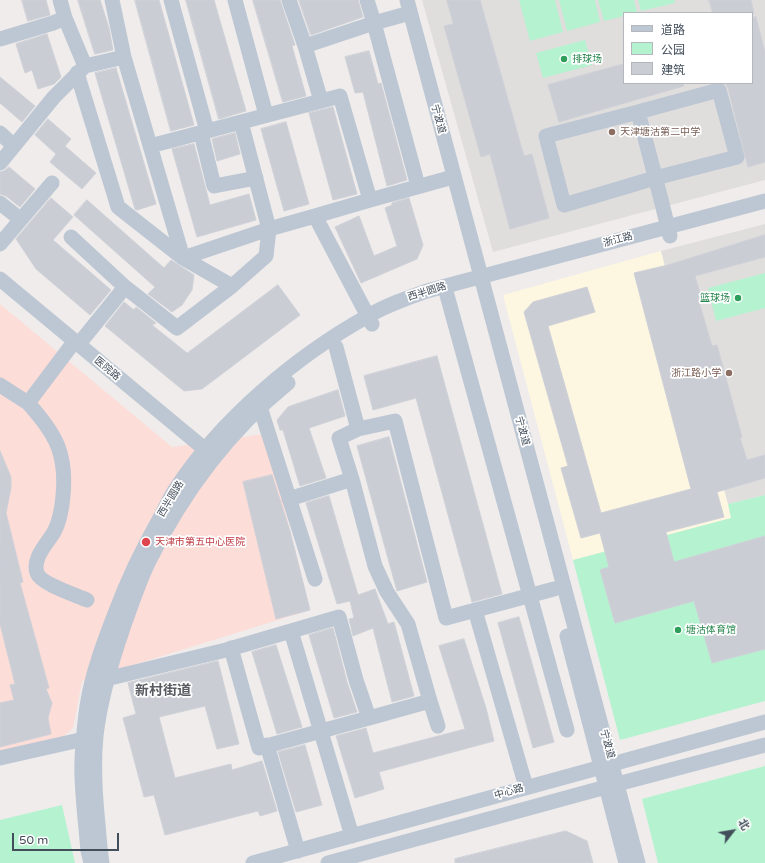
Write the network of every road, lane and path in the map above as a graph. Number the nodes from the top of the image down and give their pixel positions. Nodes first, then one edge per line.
1 (60, 0) edge
2 (112, 0) edge
3 (171, 0) edge
4 (235, 0) edge
5 (290, 0) edge
6 (367, 0) edge
7 (396, 0) edge
8 (405, 9) edge
9 (65, 18) junction
10 (374, 23) junction
11 (0, 39) edge
12 (305, 46) junction
13 (124, 57) junction
14 (81, 70) junction
15 (322, 101) junction
16 (638, 112) junction
17 (266, 115) junction
18 (241, 122) junction
19 (204, 132) junction
20 (0, 133) edge
21 (14, 146) junction
22 (150, 146) junction
23 (0, 164) edge
24 (256, 178) junction
25 (449, 178) junction
26 (655, 178) junction
27 (52, 183) dead end
28 (418, 186) junction
29 (370, 200) junction
30 (765, 201) edge
31 (0, 203) edge
32 (765, 210) edge
33 (315, 216) junction
34 (20, 219) junction
35 (270, 229) junction
36 (669, 231) junction
37 (71, 237) dead end
38 (0, 244) edge
39 (183, 258) junction
40 (0, 279) edge
41 (477, 283) junction
42 (125, 286) junction
43 (232, 286) junction
44 (447, 295) junction
45 (370, 320) junction
46 (76, 343) junction
47 (336, 347) junction
48 (0, 385) edge
49 (28, 403) junction
50 (260, 408) junction
51 (358, 429) junction
52 (210, 454) junction
53 (352, 479) junction
54 (289, 499) junction
55 (315, 579) dead end
56 (554, 589) junction
57 (530, 595) junction
58 (87, 600) dead end
59 (475, 610) junction
60 (291, 631) junction
61 (230, 648) junction
62 (106, 679) junction
63 (430, 701) junction
64 (369, 718) junction
65 (765, 722) edge
66 (438, 726) dead end
67 (566, 730) dead end
68 (320, 731) junction
69 (90, 738) junction
70 (268, 745) junction
71 (765, 745) edge
72 (0, 758) edge
73 (607, 766) junction
74 (612, 785) junction
75 (526, 787) junction
76 (352, 836) junction
77 (298, 851) junction
78 (91, 863) edge
79 (102, 863) edge
80 (253, 863) edge
81 (328, 863) edge
82 (626, 863) edge
83 (638, 863) edge

1 - 9 street
2 - 13 street
3 - 19 street
4 - 17 street
5 - 12 street
6 - 10 street
7 - 8 street, 宁波道
8 - 10 street
8 - 25 street, 宁波道
9 - 11 street
9 - 14 street
10 - 12 street
10 - 28 street
12 - 15 street
13 - 14 street
13 - 22 street
14 - 21 street
14 - 39 street
15 - 17 street
15 - 29 street
16 - 26 street
16 - 26 street
16 - 26 street
17 - 18 street
18 - 19 street
18 - 24 street
19 - 22 street
19 - 24 street
20 - 21 street
21 - 23 street
22 - 39 street
24 - 35 street
25 - 28 street
25 - 41 street, 宁波道
26 - 36 street
27 - 34 street
28 - 29 street
29 - 33 street
30 - 36 street, 浙江路
31 - 34 street
32 - 36 street, 浙江路
33 - 35 street
33 - 45 street
34 - 38 street
35 - 39 street
35 - 43 street
36 - 41 street, 浙江路
37 - 42 street
39 - 43 street
40 - 46 street, 医院路
41 - 44 street, 西半圆路
41 - 45 street, 西半圆路
41 - 56 street, 宁波道
41 - 73 street, 宁波道
42 - 43 street
42 - 46 street
44 - 45 street, 西半圆路
44 - 57 street
45 - 47 street, 西半圆路
45 - 52 street, 西半圆路
46 - 49 street
46 - 52 street, 医院路
47 - 50 street, 西半圆路
47 - 51 street
48 - 49 street
49 - 58 street
50 - 52 street, 西半圆路
50 - 54 street
51 - 53 street
51 - 59 street
52 - 62 street, 西半圆路
52 - 69 street, 西半圆路
53 - 54 street
53 - 63 street
54 - 55 street
56 - 57 street
56 - 73 street, 宁波道
57 - 59 street
57 - 67 street
59 - 75 street
60 - 61 street
60 - 64 street
60 - 68 street
61 - 62 street
61 - 70 street
62 - 69 street, 西半圆路
63 - 64 street
63 - 66 street
64 - 68 street
65 - 73 street, 中心路
68 - 70 street
68 - 76 street
69 - 72 street
69 - 78 street, 西半圆路
69 - 79 street, 西半圆路
70 - 77 street
71 - 74 street, 中心路
73 - 74 street, 宁波道
73 - 75 street, 中心路
74 - 81 street, 中心路
74 - 82 street, 宁波道
74 - 83 street, 宁波道
75 - 76 street, 中心路
76 - 77 street, 中心路
77 - 80 street, 中心路

